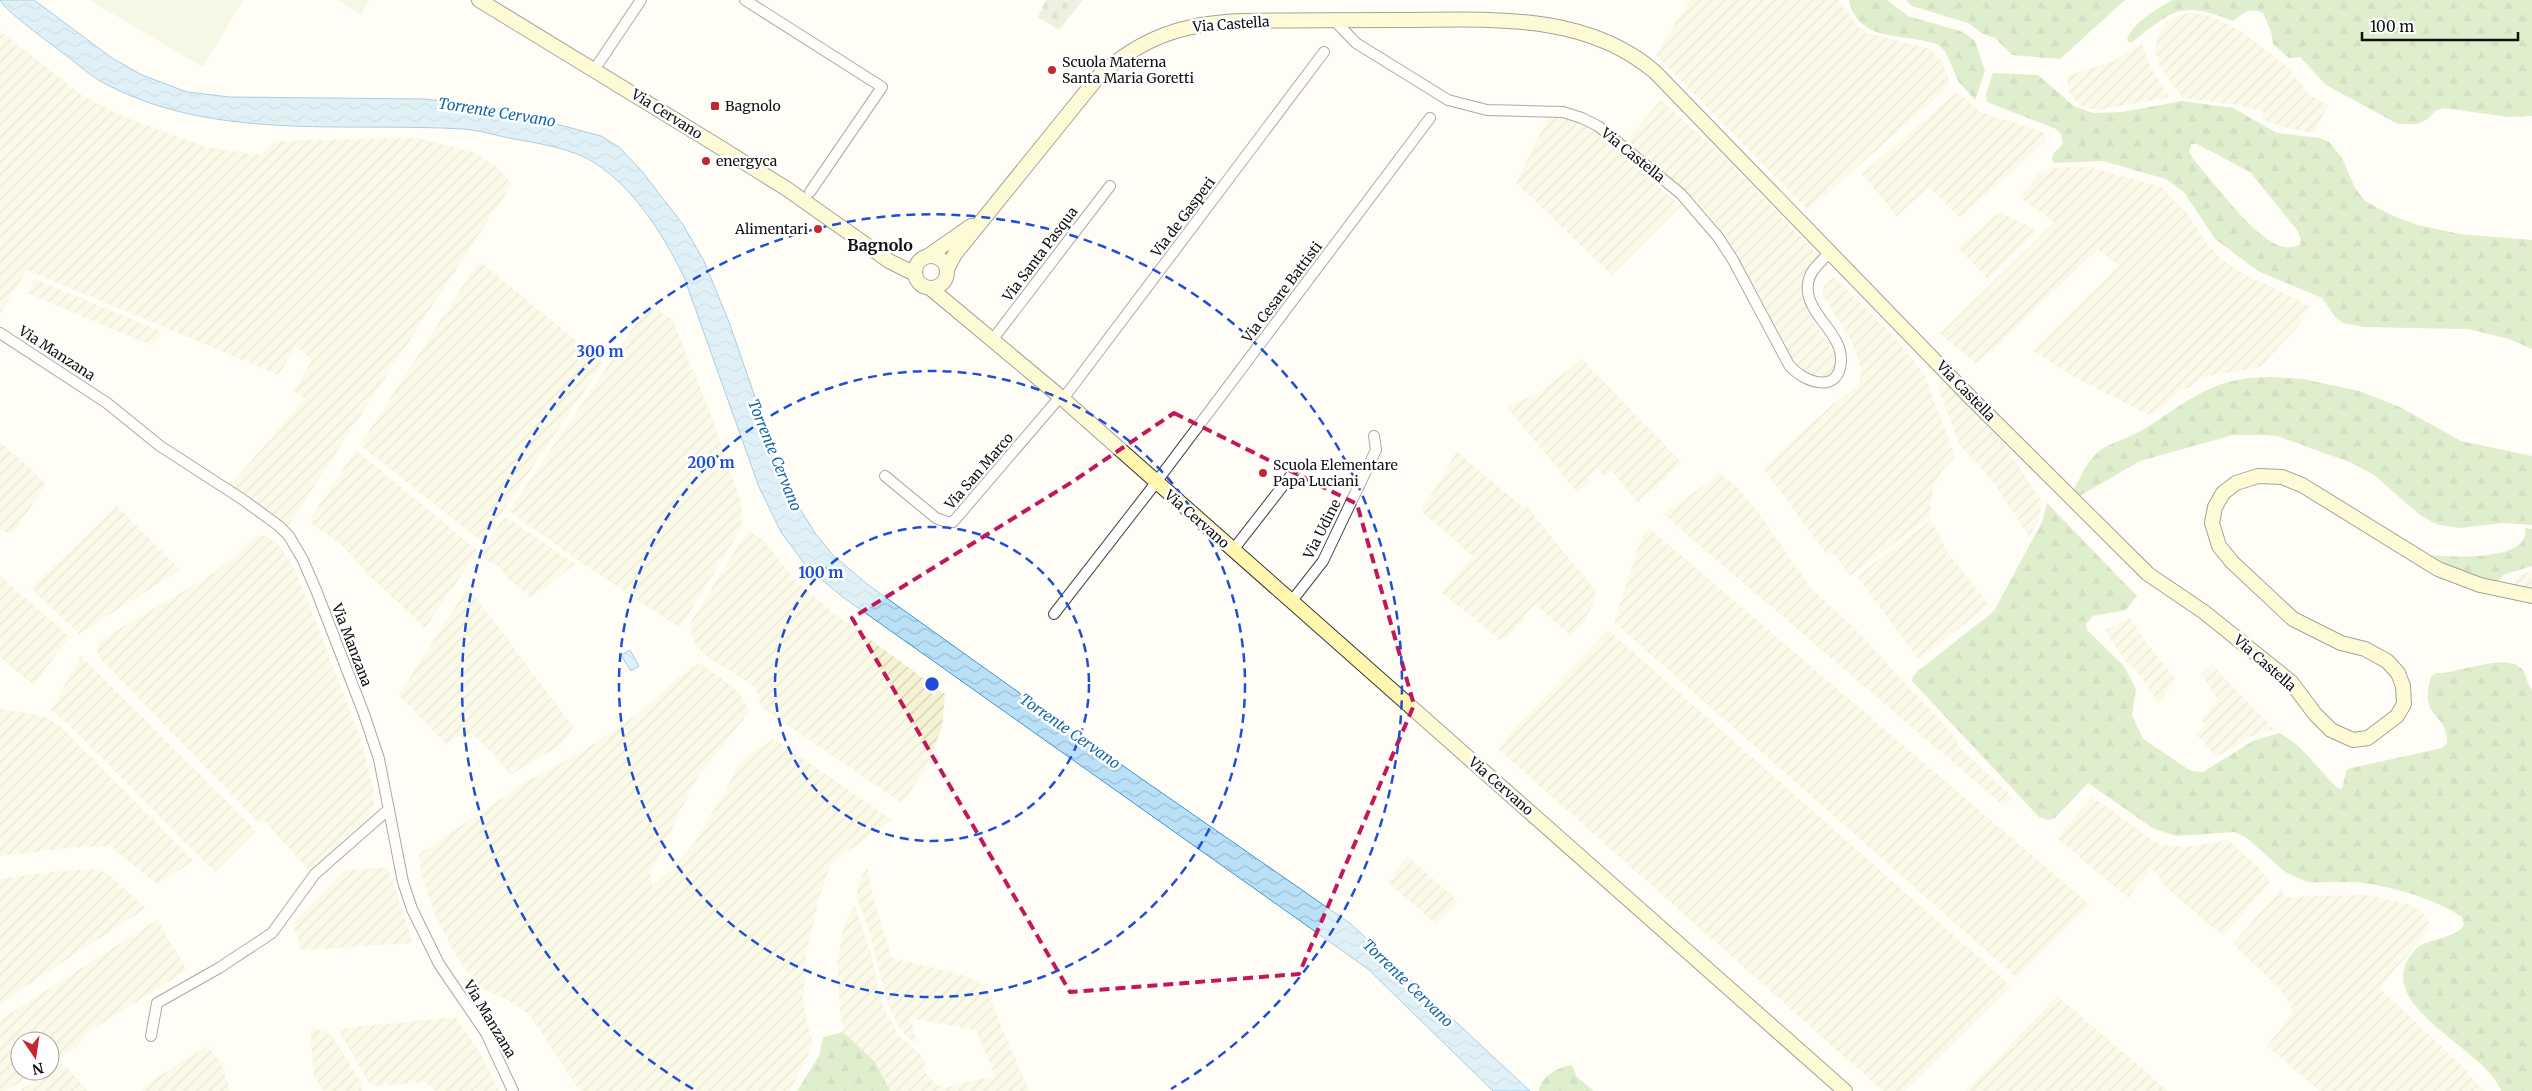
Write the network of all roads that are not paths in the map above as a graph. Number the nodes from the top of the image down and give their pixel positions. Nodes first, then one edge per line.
1 (479, 0) edge
2 (641, 0) edge
3 (745, 0) edge
4 (1334, 20) junction
5 (1324, 52) dead end
6 (594, 70) junction
7 (1430, 118) dead end
8 (1110, 186) dead end
9 (810, 192) dead end
10 (994, 206) junction
11 (877, 252) junction
12 (1829, 253) junction
13 (925, 256) junction
14 (946, 273) junction
15 (915, 274) junction
16 (930, 288) junction
17 (961, 314) junction
18 (0, 333) edge
19 (993, 340) junction
20 (1061, 398) junction
21 (1374, 436) dead end
22 (1296, 469) dead end
23 (885, 476) dead end
24 (1156, 483) junction
25 (1233, 550) junction
26 (2532, 596) edge
27 (1291, 602) junction
28 (1054, 614) dead end
29 (389, 809) junction
30 (151, 1036) dead end
31 (514, 1091) edge
32 (1845, 1091) edge

1 - 6 main road, Via Cervano
2 - 6 street
3 - 9 street
4 - 10 main road, Via Castella
4 - 12 main road, Via Castella
4 - 12 street, Via Castella
5 - 20 street, Via de Gasperi
6 - 11 main road, Via Cervano
7 - 24 street, Via Cesare Battisti
8 - 19 street, Via Santa Pasqua
10 - 13 main road
10 - 14 main road
11 - 13 main road
11 - 15 main road, Via Cervano
12 - 26 main road, Via Castella
13 - 14 main road
13 - 15 main road
14 - 16 main road
14 - 17 main road
15 - 16 main road
16 - 17 main road, Via Cervano
17 - 19 main road, Via Cervano
18 - 29 street, Via Manzana
19 - 20 main road, Via Cervano
20 - 23 street, Via San Marco
20 - 24 main road, Via Cervano
21 - 27 street, Via Udine
22 - 25 street
24 - 25 main road, Via Cervano
24 - 28 street, Via Cervano
25 - 27 main road, Via Cervano
27 - 32 main road, Via Cervano
29 - 30 street
29 - 31 street, Via Manzana

